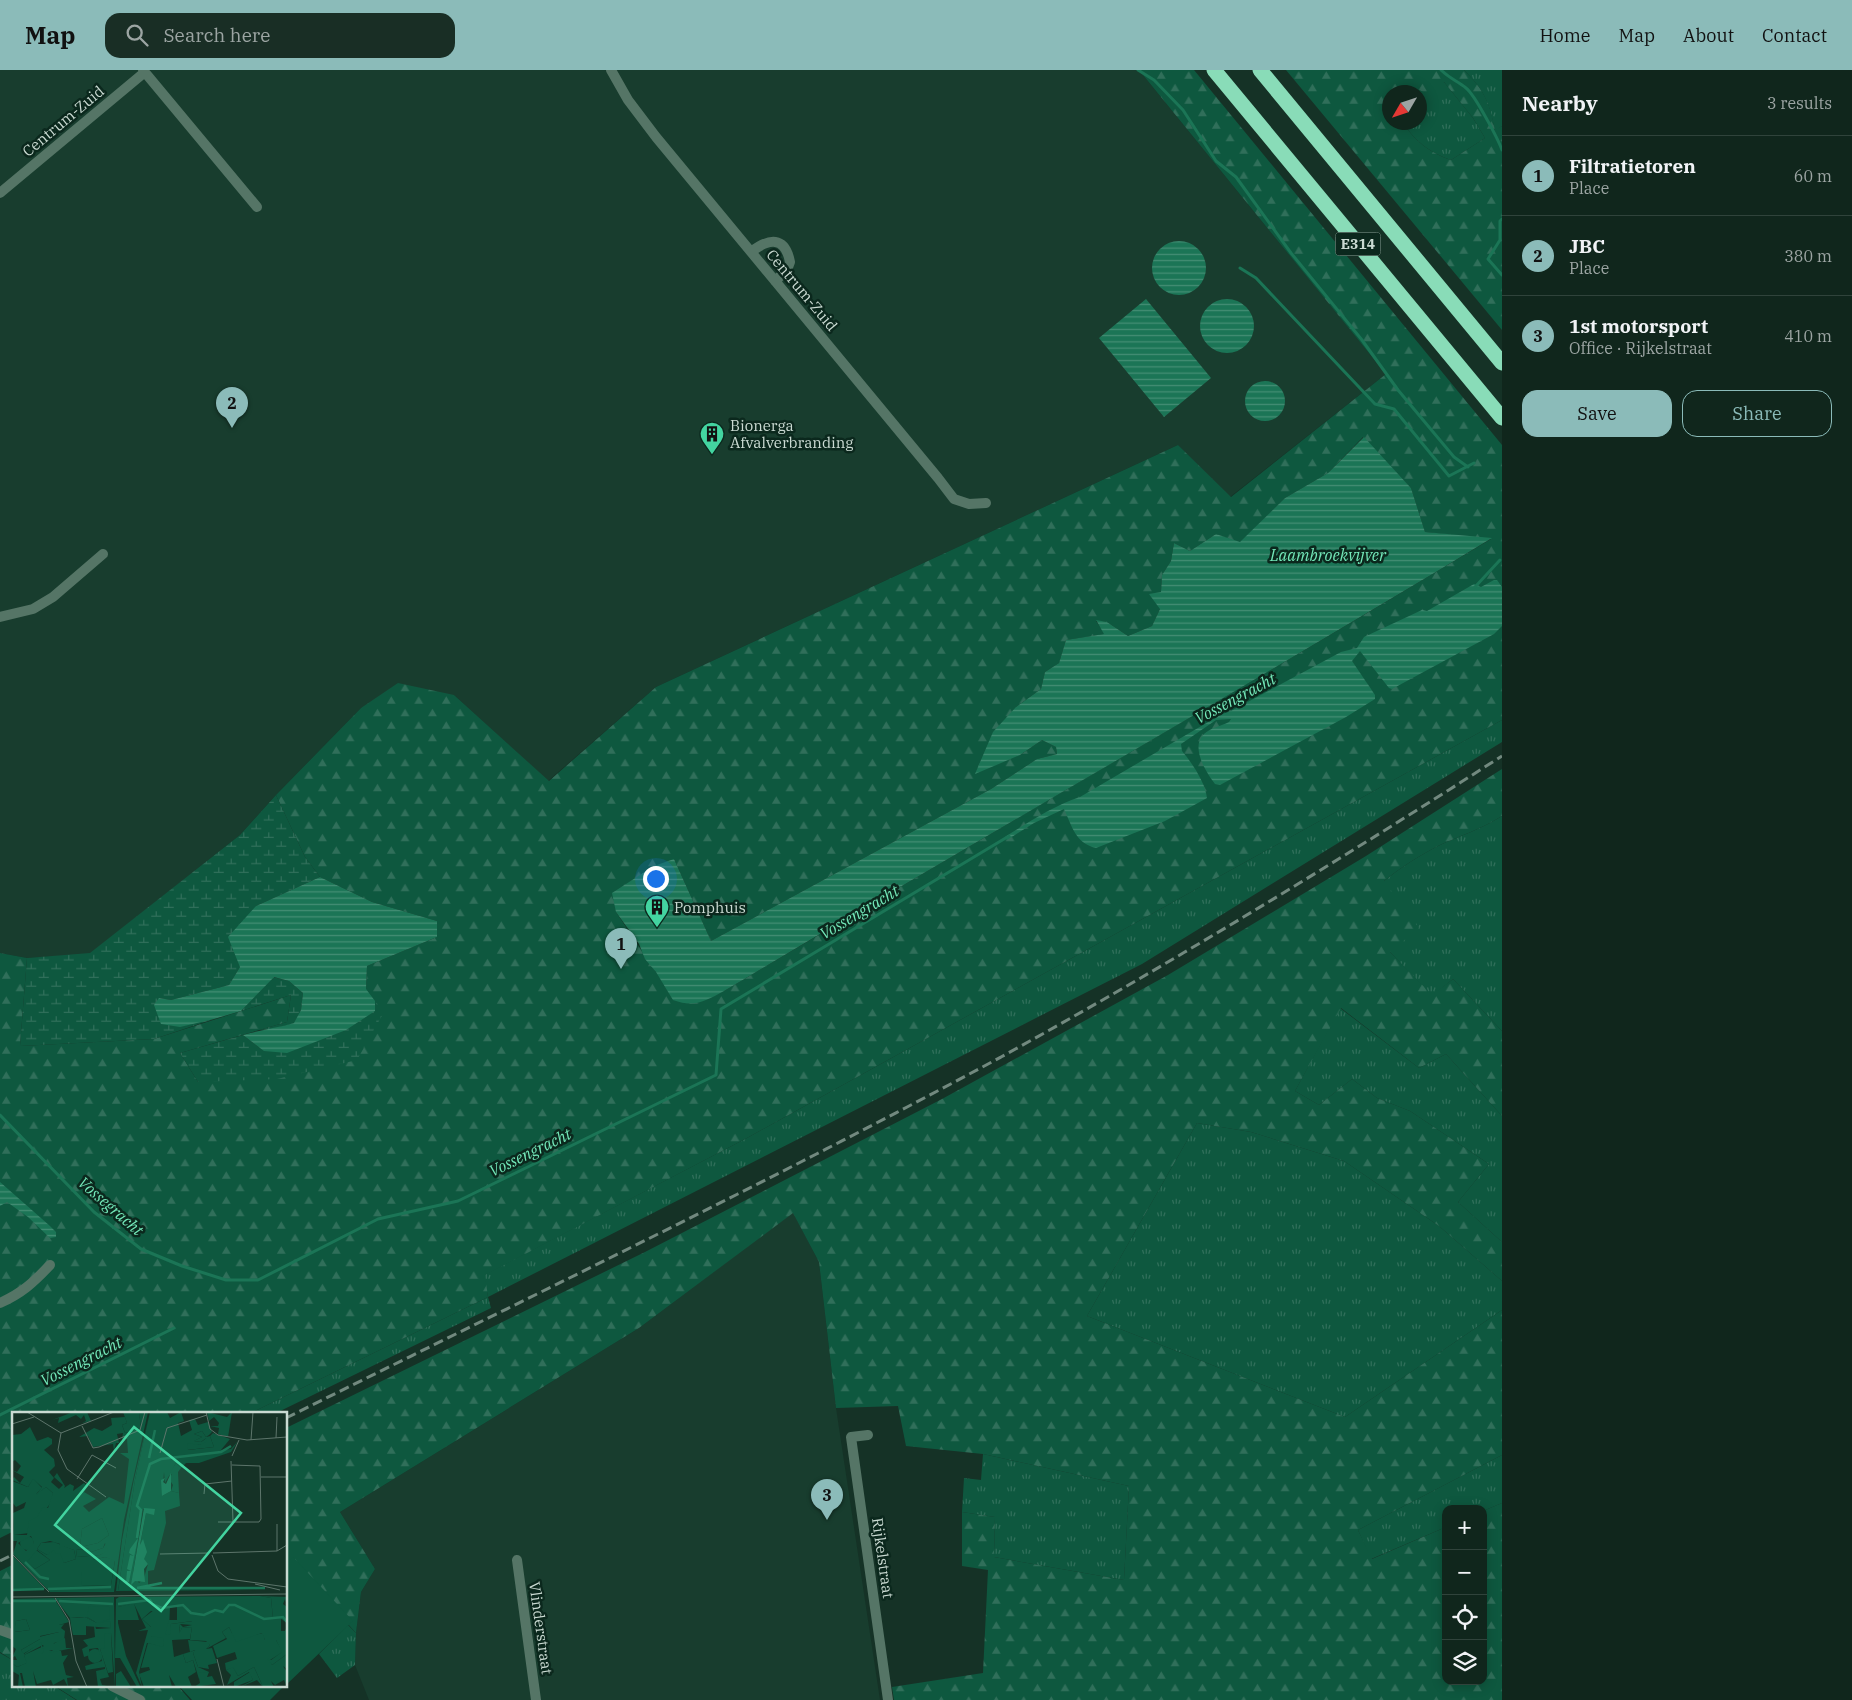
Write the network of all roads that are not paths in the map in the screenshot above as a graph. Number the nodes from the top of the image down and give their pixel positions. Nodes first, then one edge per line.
1 (611, 70) edge
2 (1214, 70) edge
3 (1260, 70) edge
4 (144, 71) edge
5 (0, 192) edge
6 (257, 207) dead end
7 (751, 252) junction
8 (775, 281) junction
9 (1502, 363) edge
10 (1502, 418) edge
11 (986, 503) dead end
12 (104, 554) dead end
13 (0, 617) edge
14 (50, 1265) dead end
15 (0, 1303) edge
16 (868, 1435) dead end
17 (517, 1560) dead end
18 (116, 1688) edge
19 (140, 1700) edge
20 (536, 1700) edge
21 (888, 1700) edge

1 - 7 street, Centrum-Zuid
2 - 10 highway, E314
3 - 9 highway, E314
4 - 5 street, Centrum-Zuid
4 - 6 street, Centrum-Zuid
7 - 8 street, Centrum-Zuid
7 - 8 street
8 - 11 street, Centrum-Zuid
12 - 13 street
14 - 15 street
16 - 21 street, Rijkelstraat
17 - 20 street, Vlinderstraat
18 - 19 street

